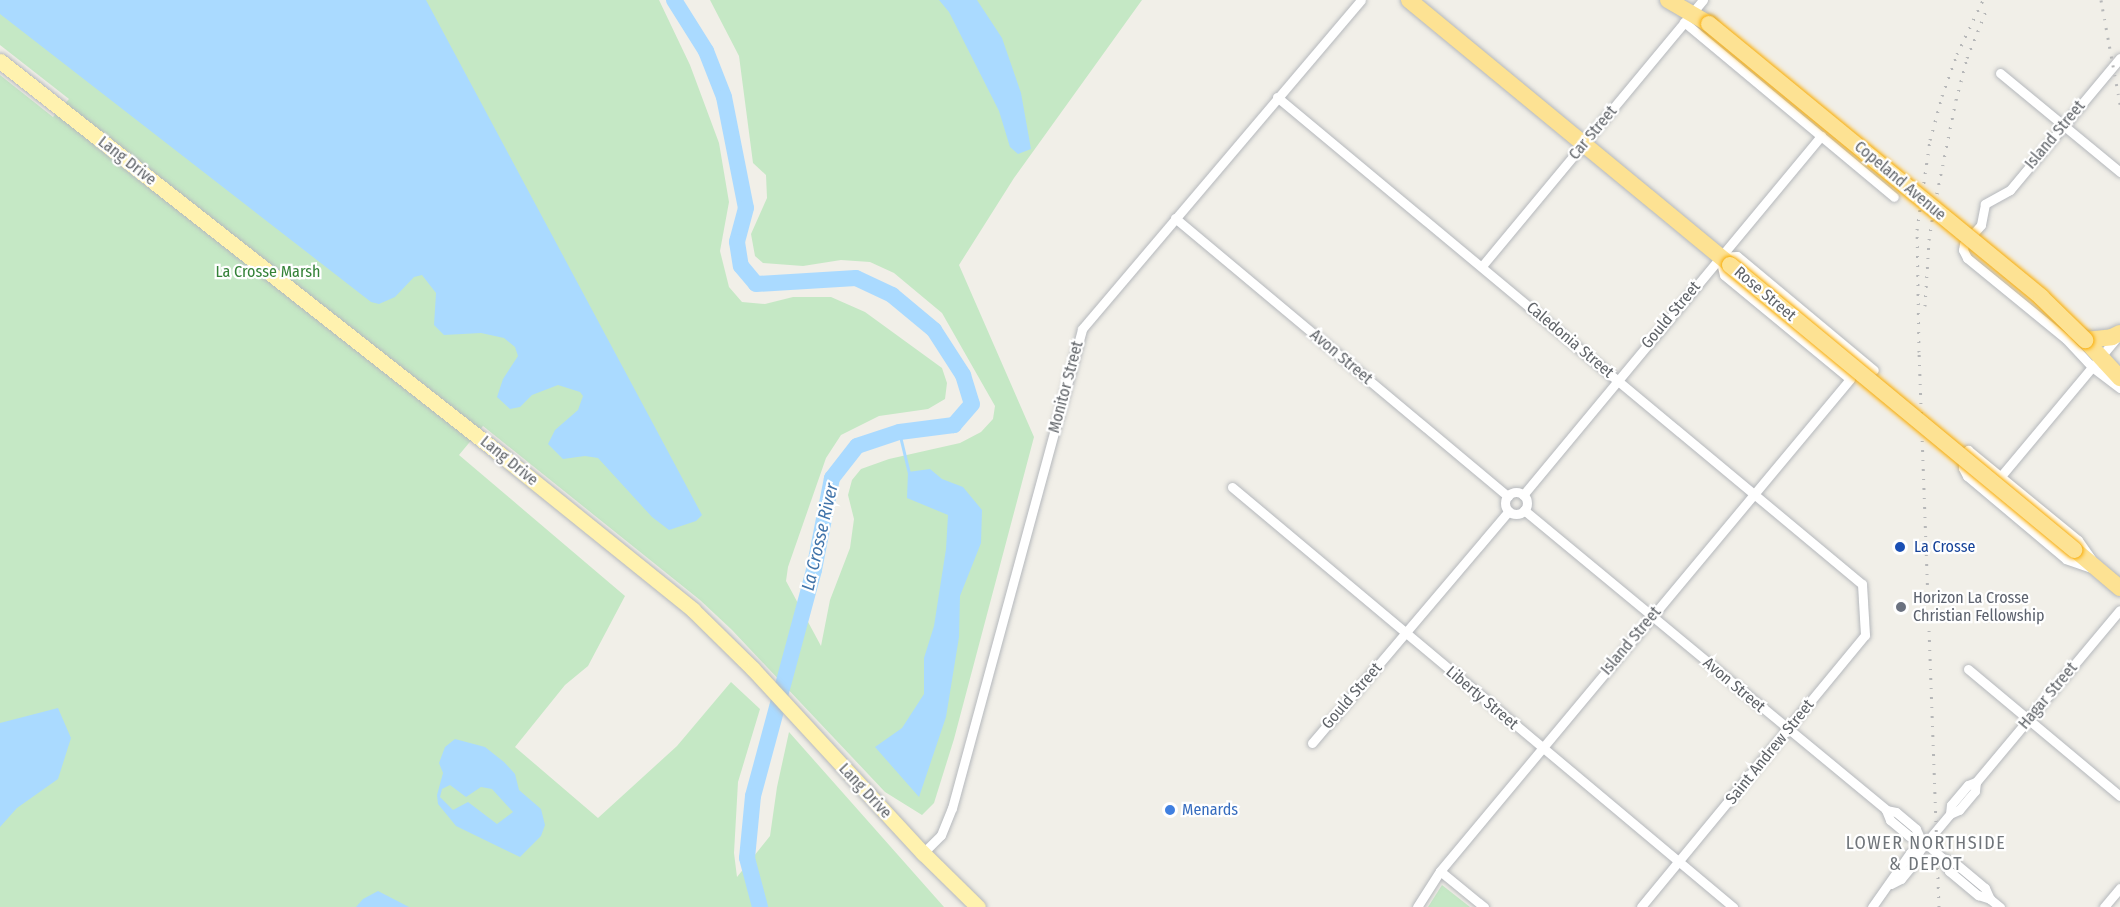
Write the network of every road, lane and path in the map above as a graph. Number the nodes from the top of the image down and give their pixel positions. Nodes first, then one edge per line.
1 (1361, 0) edge
2 (1409, 0) edge
3 (1668, 0) edge
4 (1702, 0) edge
5 (1688, 18) junction
6 (2120, 58) edge
7 (0, 61) edge
8 (2000, 73) dead end
9 (1277, 97) junction
10 (2064, 124) junction
11 (1821, 136) junction
12 (1583, 145) junction
13 (2120, 172) edge
14 (1894, 197) dead end
15 (1175, 218) junction
16 (1725, 261) junction
17 (1482, 266) junction
18 (2120, 334) edge
19 (2085, 340) junction
20 (2096, 362) junction
21 (1874, 370) dead end
22 (2120, 378) edge
23 (1618, 380) junction
24 (2120, 388) edge
25 (2001, 476) junction
26 (1232, 488) dead end
27 (1754, 493) junction
28 (1522, 495) junction
29 (1508, 496) junction
30 (1524, 510) junction
31 (1509, 511) junction
32 (2100, 571) junction
33 (1862, 584) joint
34 (2120, 588) edge
35 (2120, 610) edge
36 (1652, 617) junction
37 (1405, 634) junction
38 (1968, 669) dead end
39 (2028, 719) junction
40 (1788, 730) junction
41 (1312, 743) dead end
42 (1542, 748) junction
43 (2120, 796) edge
44 (1921, 844) junction
45 (923, 853) junction
46 (1679, 862) junction
47 (1440, 871) junction
48 (2120, 888) edge
49 (978, 907) edge
50 (1417, 907) edge
51 (1484, 907) edge
52 (1641, 907) edge
53 (1733, 907) edge
54 (1872, 907) edge
55 (2000, 907) edge
56 (2104, 907) edge

1 - 9 street, Monitor Street
2 - 12 highway, Rose Street
3 - 5 highway, Copeland Avenue
4 - 5 street, Car Street
5 - 11 street
5 - 12 street, Car Street
5 - 19 highway, Copeland Avenue, bridge
6 - 10 street, Island Street
7 - 45 main road, Lang Drive
8 - 10 street
9 - 15 street, Monitor Street
9 - 17 street, Caledonia Street
10 - 13 street
10 - 20 street, Island Street
11 - 14 street
11 - 16 street, Gould Street
12 - 16 highway, Rose Street
12 - 17 street, Car Street
15 - 29 street, Avon Street
15 - 45 street, Monitor Street
16 - 21 street
16 - 23 street, Gould Street
16 - 27 street, Island Street
16 - 32 highway, Rose Street, bridge
17 - 23 street, Caledonia Street
18 - 19 highway
18 - 20 street
19 - 20 highway, Copeland Avenue
20 - 22 highway, Copeland Avenue
20 - 24 street
20 - 25 street
23 - 27 street, Caledonia Street
23 - 28 street, Gould Street
25 - 32 street
25 - 32 street
26 - 37 street, Liberty Street
27 - 33 street, Caledonia Street
27 - 36 street, Island Street
28 - 29 street
28 - 30 street
29 - 31 street
30 - 31 street
30 - 36 street, Avon Street
31 - 37 street, Gould Street
32 - 34 highway, Rose Street
33 - 40 street, Saint Andrew Street
35 - 39 street, Hagar Street
36 - 40 street, Avon Street
36 - 42 street, Island Street
37 - 41 street, Gould Street
37 - 42 street, Liberty Street
38 - 39 street
39 - 43 street
39 - 44 street, Hagar Street
40 - 44 street, Avon Street
40 - 46 street, Saint Andrew Street
42 - 46 street, Liberty Street
42 - 47 street, Island Street
44 - 54 street, Hagar Street
44 - 55 street
45 - 49 main road, Lang Drive
46 - 52 street, Saint Andrew Street
46 - 53 street, Liberty Street
47 - 50 street, Island Street
47 - 51 street
48 - 56 street

